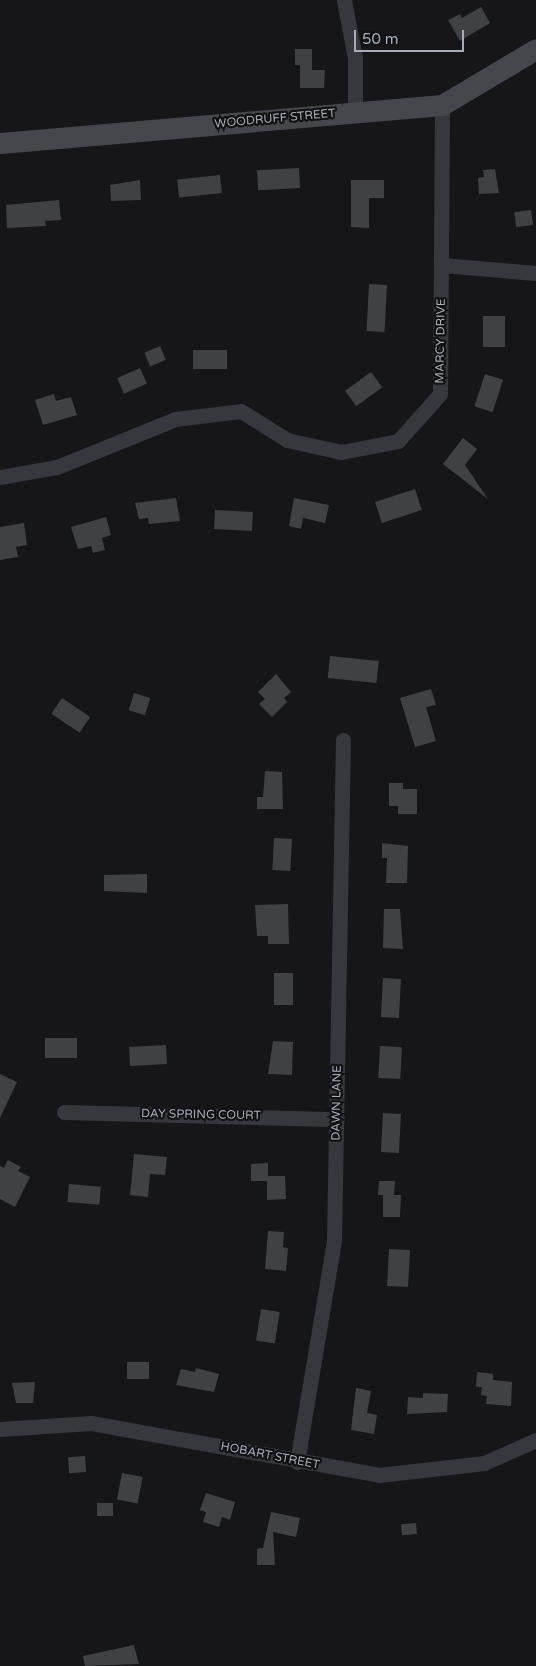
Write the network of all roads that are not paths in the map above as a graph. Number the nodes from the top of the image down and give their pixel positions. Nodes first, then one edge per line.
1 (344, 0) edge
2 (536, 49) edge
3 (442, 105) junction
4 (355, 112) junction
5 (0, 143) edge
6 (442, 266) junction
7 (536, 273) edge
8 (0, 477) edge
9 (343, 740) dead end
10 (64, 1112) dead end
11 (337, 1118) junction
12 (0, 1428) edge
13 (536, 1440) edge
14 (297, 1462) junction

1 - 4 street
2 - 3 street, WOODRUFF STREET
3 - 4 street, WOODRUFF STREET
3 - 6 street, MARCY DRIVE
4 - 5 street, WOODRUFF STREET
6 - 7 street
6 - 8 street, MARCY DRIVE
9 - 11 street, DAWN LANE
10 - 11 street, DAY SPRING COURT
11 - 14 street, DAWN LANE
12 - 14 street, HOBART STREET
13 - 14 street, HOBART STREET

